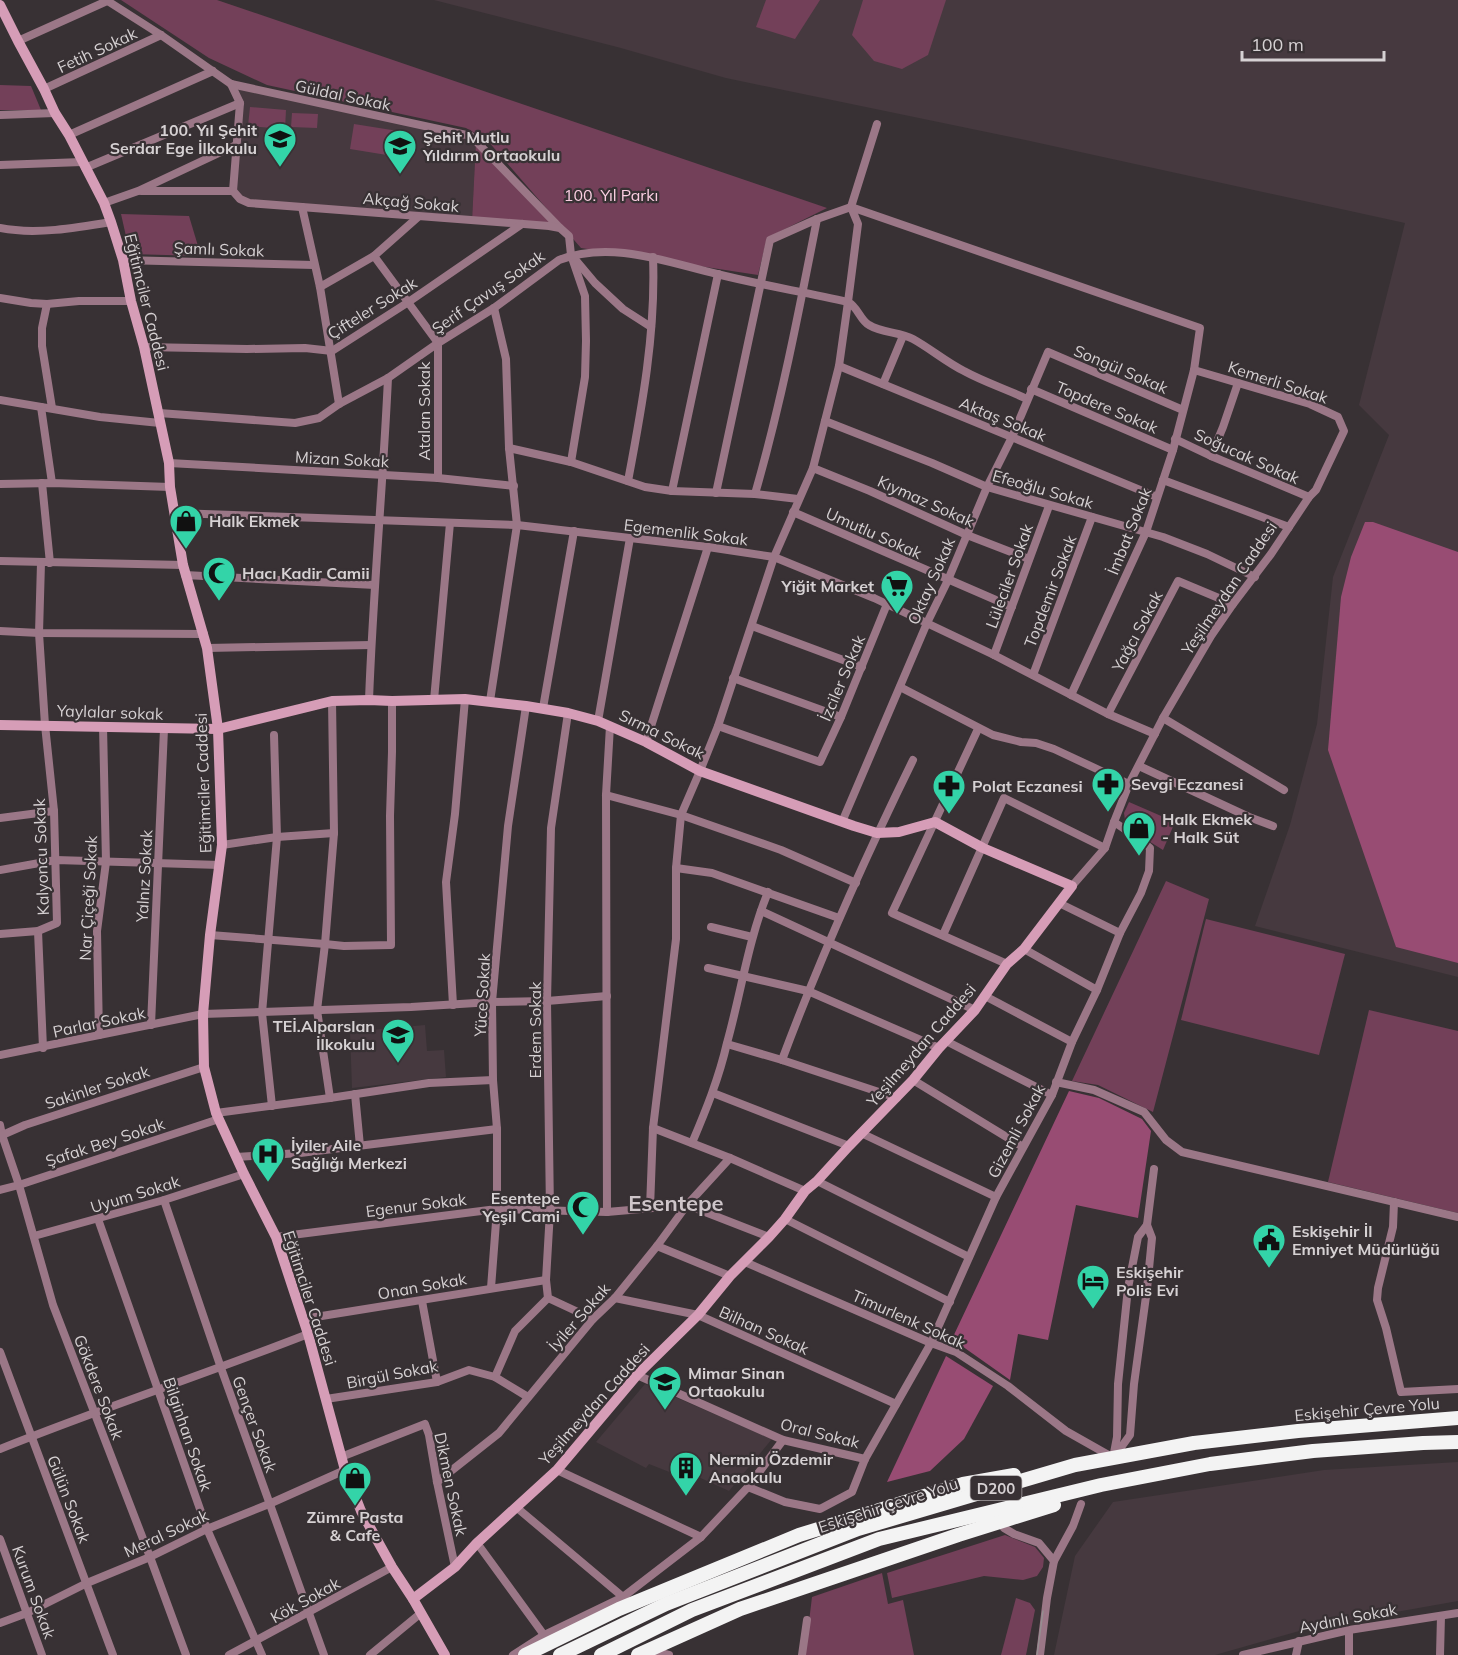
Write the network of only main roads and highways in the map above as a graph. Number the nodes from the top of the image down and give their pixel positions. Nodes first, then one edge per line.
1 (1458, 1418) edge
2 (1458, 1442) edge
3 (1075, 1465) junction
4 (1101, 1485) junction
5 (525, 1655) edge
6 (560, 1655) edge
7 (601, 1655) edge
8 (638, 1655) edge

1 - 3 highway, Eskişehir Çevre Yolu / D200
2 - 4 highway, Eskişehir Çevre Yolu / D200
3 - 5 highway
3 - 6 highway, Eskişehir Çevre Yolu / D200
4 - 7 highway, Eskişehir Çevre Yolu / D200
4 - 8 highway

